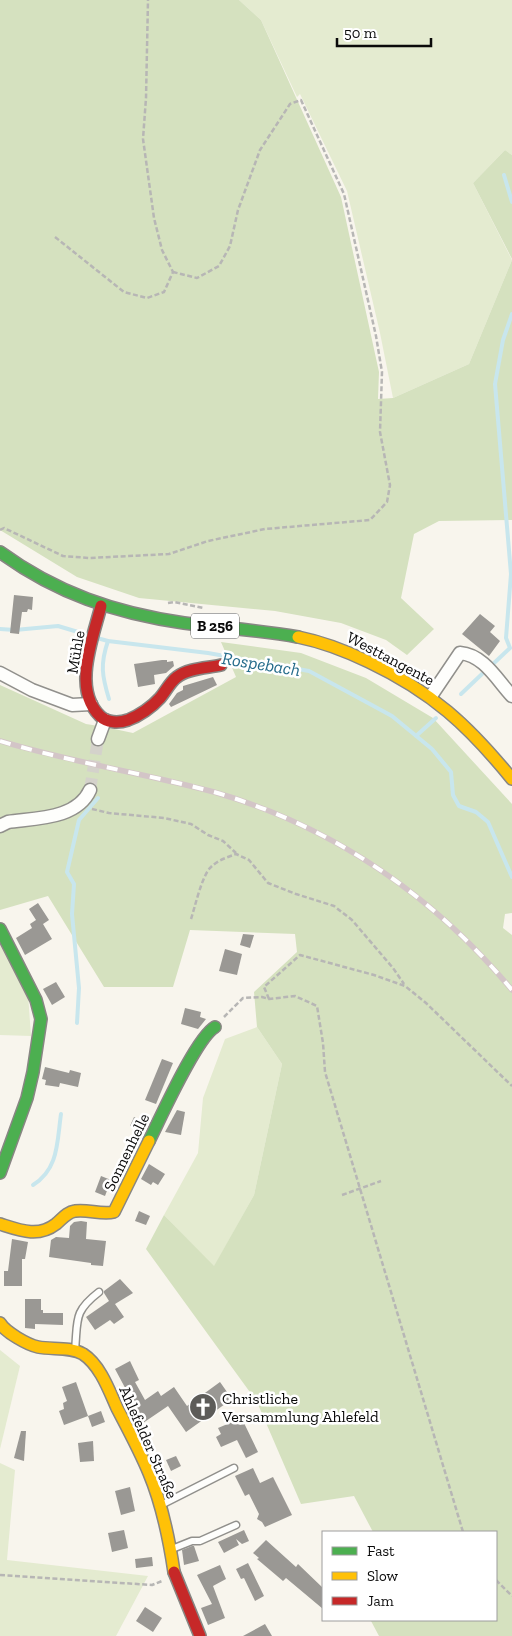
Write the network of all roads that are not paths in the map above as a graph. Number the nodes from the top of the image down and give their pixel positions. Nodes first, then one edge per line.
1 (0, 552) edge
2 (101, 606) junction
3 (221, 665) dead end
4 (0, 673) edge
5 (431, 696) junction
6 (512, 696) edge
7 (91, 704) junction
8 (105, 720) junction
9 (98, 739) tunnel mouth
10 (512, 779) edge
11 (90, 790) tunnel mouth
12 (0, 826) edge
13 (0, 929) edge
14 (215, 1027) road end
15 (0, 1173) edge
16 (0, 1224) edge
17 (99, 1292) dead end
18 (0, 1323) edge
19 (74, 1351) junction
20 (234, 1468) dead end
21 (160, 1505) junction
22 (236, 1525) dead end
23 (171, 1550) junction
24 (200, 1636) edge

1 - 2 street, Westtangente / B 256
2 - 5 street, Westtangente / B 256
2 - 7 street, Mühle
3 - 8 street
4 - 7 street
5 - 6 street
5 - 10 street, Westtangente / B 256
7 - 8 street, Mühle
8 - 9 street
11 - 12 street
13 - 15 street
14 - 16 street, Sonnenhelle
17 - 19 lane
18 - 19 street, Ahlefelder Straße
19 - 21 street, Ahlefelder Straße
20 - 21 lane
21 - 23 street, Ahlefelder Straße
22 - 23 lane
23 - 24 street, Ahlefelder Straße

